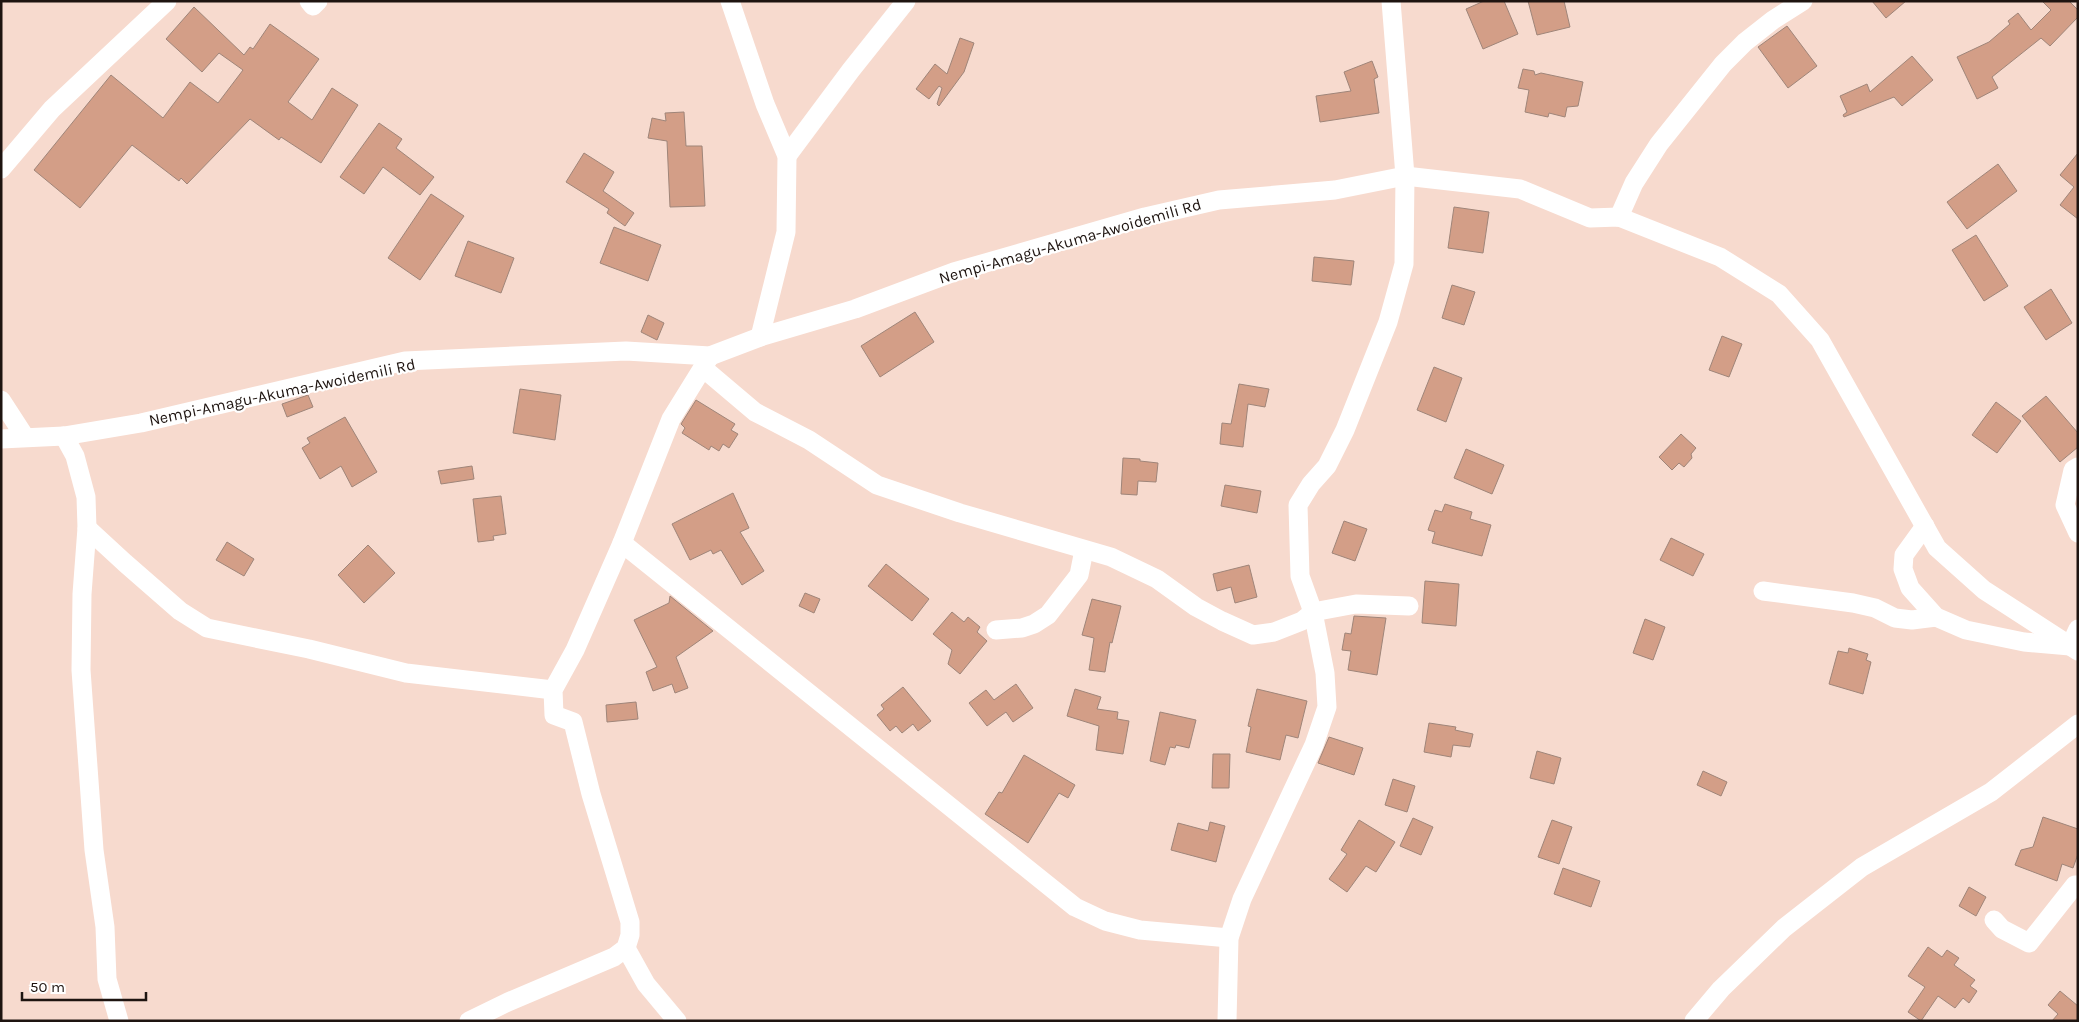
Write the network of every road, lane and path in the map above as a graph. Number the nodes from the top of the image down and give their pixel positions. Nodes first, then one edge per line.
1 (167, 1) edge
2 (309, 1) edge
3 (318, 1) edge
4 (730, 1) edge
5 (906, 1) edge
6 (1391, 1) edge
7 (1803, 1) edge
8 (787, 156) junction
9 (1, 169) edge
10 (1405, 176) junction
11 (1619, 217) junction
12 (760, 337) junction
13 (706, 362) junction
14 (1, 400) edge
15 (64, 436) junction
16 (24, 437) junction
17 (1, 439) edge
18 (2078, 467) edge
19 (1925, 526) junction
20 (87, 528) junction
21 (2078, 532) edge
22 (622, 543) junction
23 (1084, 550) junction
24 (1763, 591) dead end
25 (1409, 606) dead end
26 (1313, 612) junction
27 (1936, 617) junction
28 (2078, 629) edge
29 (996, 630) dead end
30 (2074, 648) edge
31 (553, 690) junction
32 (2078, 724) edge
33 (2078, 885) edge
34 (1994, 920) dead end
35 (1229, 938) junction
36 (626, 948) junction
37 (119, 1021) edge
38 (469, 1021) edge
39 (677, 1021) edge
40 (1227, 1021) edge
41 (1694, 1021) edge

1 - 9 street
2 - 3 street
4 - 8 street
5 - 8 street
6 - 10 street
7 - 11 street
8 - 12 street
10 - 11 street, Nempi-Amagu-Akuma-Awoidemili Rd
10 - 12 street, Nempi-Amagu-Akuma-Awoidemili Rd
10 - 26 street
11 - 19 street, Nempi-Amagu-Akuma-Awoidemili Rd
12 - 13 street, Nempi-Amagu-Akuma-Awoidemili Rd
13 - 15 street, Nempi-Amagu-Akuma-Awoidemili Rd
13 - 22 street
13 - 23 street
14 - 16 street
15 - 16 street, Nempi-Amagu-Akuma-Awoidemili Rd
15 - 20 street
16 - 17 street, Nempi-Amagu-Akuma-Awoidemili Rd
18 - 21 street
19 - 27 street
19 - 30 street, Nempi-Amagu-Akuma-Awoidemili Rd
20 - 31 street
20 - 37 street
22 - 31 street
22 - 35 street
23 - 26 street
23 - 29 street
24 - 27 street
25 - 26 street
26 - 35 street
27 - 30 street
28 - 30 street
31 - 36 street
32 - 41 street
33 - 34 street
35 - 40 street
36 - 38 street
36 - 39 street

